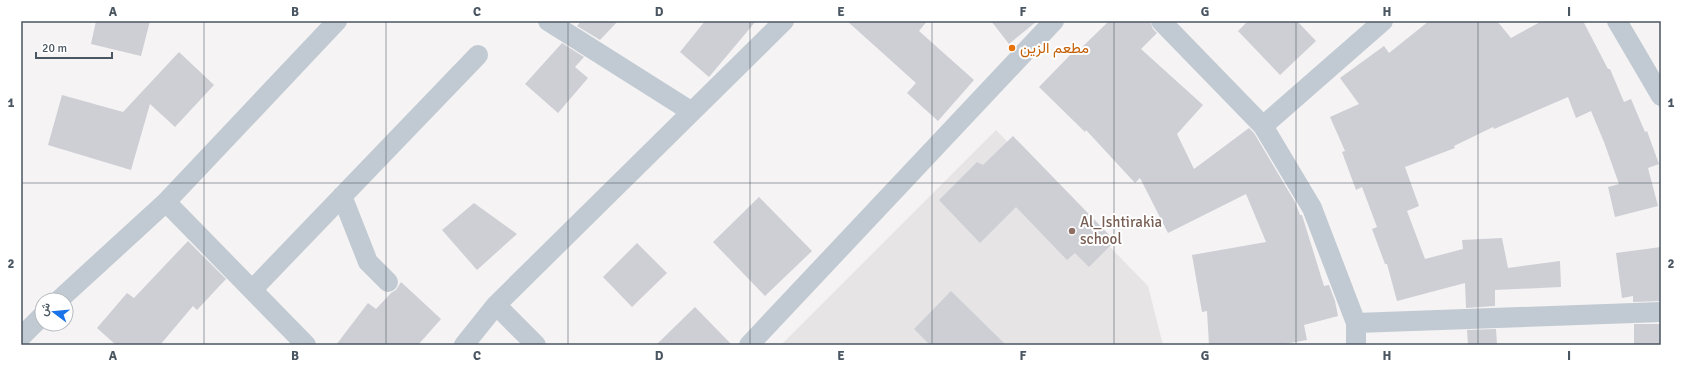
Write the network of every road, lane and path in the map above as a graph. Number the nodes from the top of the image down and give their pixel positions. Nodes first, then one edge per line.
1 (337, 21) edge
2 (548, 21) edge
3 (784, 21) edge
4 (1054, 21) edge
5 (1161, 21) edge
6 (1383, 21) edge
7 (1617, 21) edge
8 (478, 55) dead end
9 (1661, 96) edge
10 (692, 112) junction
11 (1263, 126) junction
12 (342, 196) junction
13 (166, 202) junction
14 (388, 282) dead end
15 (252, 290) junction
16 (68, 292) edge
17 (496, 305) junction
18 (1661, 312) edge
19 (1356, 323) junction
20 (34, 324) edge
21 (21, 337) edge
22 (294, 341) edge
23 (464, 345) edge
24 (536, 345) edge
25 (749, 345) edge
26 (1356, 345) edge

1 - 13 street
2 - 10 street
3 - 10 street
4 - 25 street
5 - 11 street
6 - 11 street
7 - 9 street
8 - 12 street
10 - 17 street
11 - 19 street
12 - 14 street
12 - 15 street
13 - 15 street
13 - 16 street
15 - 22 street
17 - 23 street
17 - 24 street
18 - 19 street
19 - 26 street
20 - 21 street

